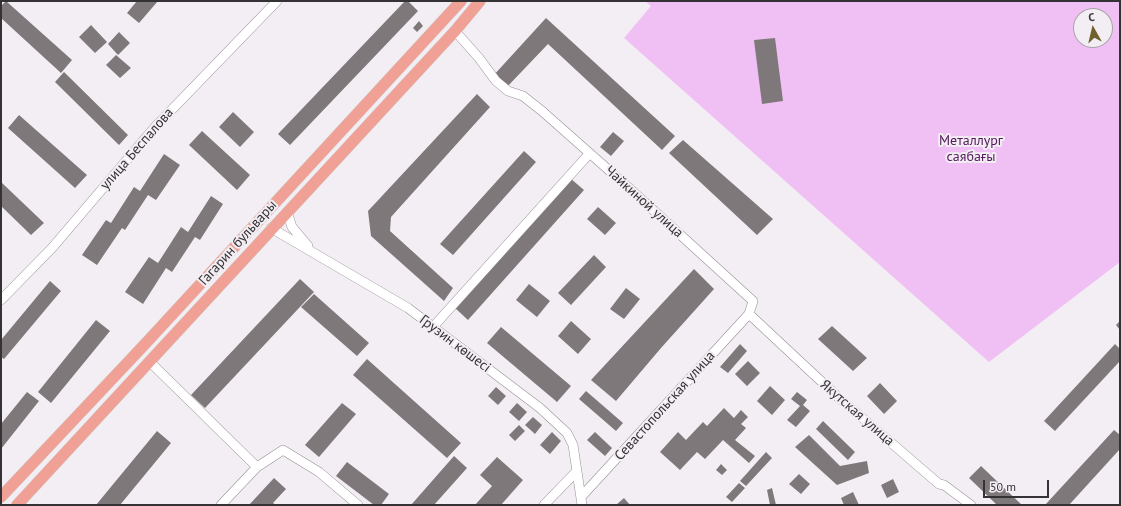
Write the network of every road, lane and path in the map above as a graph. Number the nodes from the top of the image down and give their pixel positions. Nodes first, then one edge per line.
1 (277, 1) edge
2 (461, 1) edge
3 (480, 1) edge
4 (455, 31) junction
5 (589, 154) junction
6 (287, 212) junction
7 (260, 220) junction
8 (272, 228) junction
9 (312, 252) junction
10 (1, 300) edge
11 (749, 314) junction
12 (433, 327) junction
13 (150, 362) junction
14 (257, 467) junction
15 (576, 472) junction
16 (1, 497) edge
17 (582, 501) edge
18 (17, 505) edge
19 (221, 505) edge
20 (358, 505) edge
21 (544, 505) edge
22 (971, 505) edge

1 - 10 street, улица Беспалова
2 - 7 main road, Гагарин бульвары
3 - 4 main road, Гагарин бульвары
4 - 5 street, Чайкиной улица
4 - 6 main road, Гагарин бульвары
5 - 11 street, Чайкиной улица
5 - 12 street
6 - 8 main road, Гагарин бульвары
6 - 9 street
7 - 8 main road
7 - 16 main road, Гагарин бульвары
8 - 9 street, Грузин көшесі
8 - 13 main road, Гагарин бульвары
9 - 12 street, Грузин көшесі
11 - 17 street, Севастопольская улица
11 - 22 street, Якутская улица
12 - 15 street, Грузин көшесі
13 - 14 street
13 - 18 main road, Гагарин бульвары
14 - 19 street
14 - 20 street
15 - 17 street, Грузин көшесі
15 - 21 street

